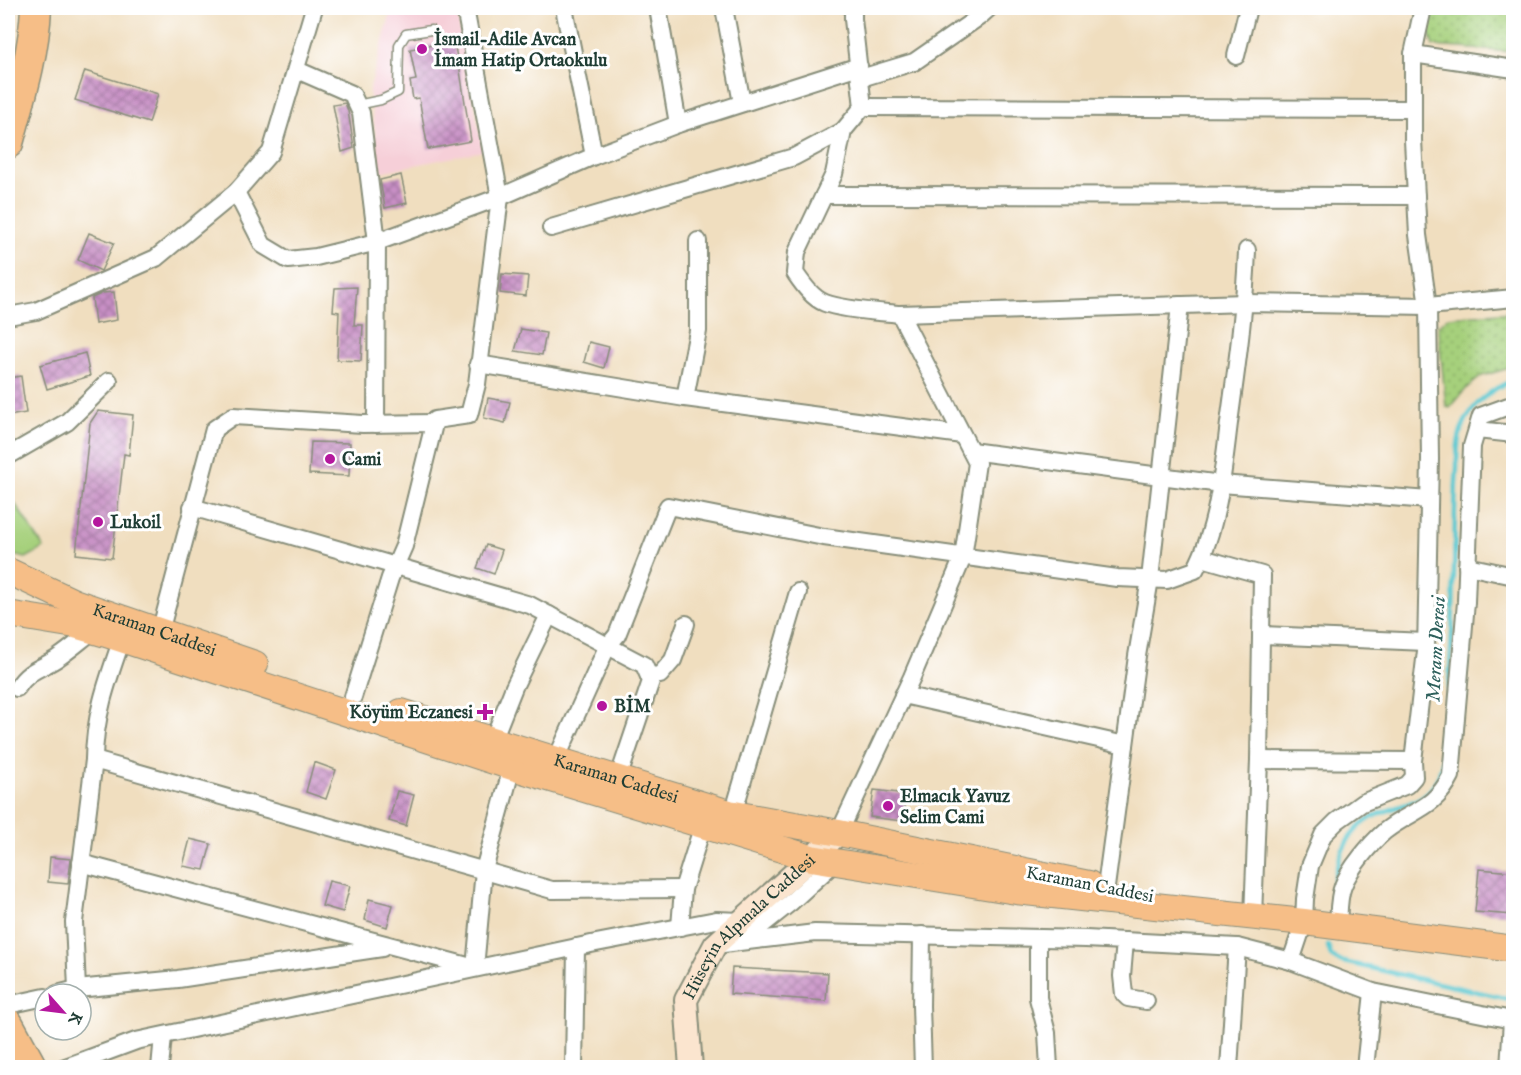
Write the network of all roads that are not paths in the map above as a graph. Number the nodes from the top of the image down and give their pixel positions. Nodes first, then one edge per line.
1 (30, 8) edge
2 (36, 8) edge
3 (314, 8) edge
4 (468, 8) edge
5 (564, 8) edge
6 (658, 8) edge
7 (724, 8) edge
8 (854, 8) edge
9 (989, 8) edge
10 (1248, 8) edge
11 (1423, 8) edge
12 (431, 30) dead end
13 (1413, 54) junction
14 (1236, 56) dead end
15 (1514, 69) edge
16 (297, 70) junction
17 (860, 72) junction
18 (8, 85) edge
19 (742, 103) junction
20 (357, 105) junction
21 (863, 107) junction
22 (1413, 110) junction
23 (678, 124) junction
24 (843, 131) junction
25 (8, 143) edge
26 (594, 156) junction
27 (236, 192) junction
28 (824, 195) junction
29 (1416, 196) junction
30 (500, 197) junction
31 (551, 228) dead end
32 (698, 241) dead end
33 (377, 242) junction
34 (1247, 249) dead end
35 (1514, 298) edge
36 (1246, 303) junction
37 (1180, 305) junction
38 (1428, 306) junction
39 (900, 314) junction
40 (8, 316) edge
41 (478, 364) junction
42 (109, 381) dead end
43 (685, 398) junction
44 (1514, 404) edge
45 (435, 423) junction
46 (376, 424) junction
47 (1477, 430) junction
48 (1514, 434) edge
49 (962, 435) junction
50 (971, 451) junction
51 (8, 456) edge
52 (1161, 476) junction
53 (1221, 484) junction
54 (1429, 500) junction
55 (192, 507) junction
56 (963, 557) junction
57 (1202, 558) junction
58 (1467, 566) junction
59 (395, 567) junction
60 (8, 571) edge
61 (1514, 576) edge
62 (1150, 579) junction
63 (798, 592) dead end
64 (8, 614) edge
65 (549, 615) junction
66 (686, 624) dead end
67 (94, 630) junction
68 (160, 632) junction
69 (1261, 635) junction
70 (122, 639) junction
71 (1426, 642) junction
72 (607, 647) junction
73 (649, 676) junction
74 (17, 688) dead end
75 (903, 695) junction
76 (353, 698) junction
77 (493, 740) junction
78 (1125, 745) junction
79 (94, 760) junction
80 (556, 760) junction
81 (1259, 760) junction
82 (1413, 761) junction
83 (512, 767) junction
84 (618, 779) junction
85 (734, 814) junction
86 (703, 825) junction
87 (839, 833) junction
88 (823, 860) junction
89 (81, 863) junction
90 (484, 870) junction
91 (1106, 887) junction
92 (682, 889) junction
93 (1249, 916) junction
94 (1304, 922) junction
95 (680, 927) junction
96 (1338, 927) junction
97 (742, 931) junction
98 (922, 935) junction
99 (1038, 938) junction
100 (1125, 940) junction
101 (389, 947) junction
102 (576, 947) junction
103 (1237, 947) junction
104 (1514, 949) edge
105 (1291, 961) junction
106 (475, 968) junction
107 (77, 982) edge
108 (93, 987) edge
109 (1372, 992) junction
110 (33, 1000) edge
111 (1146, 1001) dead end
112 (8, 1005) edge
113 (8, 1024) edge
114 (163, 1036) junction
115 (8, 1058) edge
116 (14, 1068) edge
117 (32, 1068) edge
118 (63, 1068) edge
119 (160, 1068) edge
120 (574, 1068) edge
121 (691, 1068) edge
122 (923, 1068) edge
123 (1049, 1068) edge
124 (1230, 1068) edge
125 (1365, 1068) edge
126 (1509, 1068) edge

1 - 18 highway
2 - 25 highway
3 - 16 street
4 - 30 street
5 - 26 street
6 - 23 street
7 - 19 street
8 - 17 street
9 - 17 street
10 - 14 street
11 - 13 street
12 - 20 lane
13 - 15 street
13 - 22 street
16 - 20 street
16 - 27 street
17 - 19 street
17 - 21 street
19 - 23 street
20 - 33 street
21 - 22 street
21 - 24 street
22 - 29 street
23 - 26 street
24 - 28 street
24 - 31 street
26 - 30 street
27 - 33 street
27 - 40 street
28 - 29 street
28 - 39 street
29 - 38 street
30 - 33 street
30 - 41 street
32 - 43 street
33 - 46 street
34 - 36 street
35 - 38 street
36 - 37 street
36 - 38 street
36 - 53 street
37 - 39 street
37 - 52 street
38 - 54 street
39 - 49 street
41 - 43 street
41 - 45 street
42 - 51 street
43 - 49 street
44 - 47 street
45 - 46 street
45 - 59 street
46 - 55 street
47 - 48 street
47 - 58 street
49 - 50 street
50 - 52 street
50 - 56 street
52 - 53 street
52 - 62 street
53 - 54 street
53 - 57 street
54 - 71 street
55 - 59 street
55 - 68 street
56 - 62 street
56 - 72 street
56 - 75 street
57 - 62 street
57 - 69 street
58 - 61 street
58 - 96 street
59 - 65 street
59 - 76 street
60 - 68 main road, Karaman Caddesi
62 - 78 street
63 - 85 street
64 - 67 main road, Karaman Caddesi
65 - 72 street
65 - 77 street
66 - 73 street
67 - 70 main road, Karaman Caddesi
67 - 74 street
68 - 76 main road, Karaman Caddesi
69 - 71 street
69 - 81 street
70 - 79 street
70 - 83 main road, Karaman Caddesi
71 - 82 street
72 - 73 street
72 - 80 street
73 - 84 street
75 - 78 street
75 - 87 street
76 - 77 main road, Karaman Caddesi
77 - 80 main road, Karaman Caddesi
78 - 91 street
79 - 89 street
79 - 90 street
80 - 84 main road, Karaman Caddesi
81 - 82 street
81 - 93 street
82 - 94 street
83 - 86 main road, Karaman Caddesi
83 - 90 street
84 - 85 main road, Karaman Caddesi
85 - 87 main road, Karaman Caddesi
86 - 88 main road, Karaman Caddesi
86 - 92 street
87 - 88 street, Hüseyin Alpmala Caddesi
87 - 91 main road, Karaman Caddesi
88 - 93 main road, Karaman Caddesi
88 - 97 street, Hüseyin Alpmala Caddesi
89 - 101 street
89 - 107 street
90 - 92 street
90 - 106 street
91 - 93 main road, Karaman Caddesi
92 - 95 street
93 - 94 main road, Karaman Caddesi
94 - 96 main road, Karaman Caddesi
94 - 105 street
95 - 97 street
95 - 102 street
96 - 104 main road, Karaman Caddesi
97 - 98 street
97 - 121 street, Hüseyin Alpmala Caddesi
98 - 99 street
98 - 122 street
99 - 100 street
99 - 123 street
100 - 103 street
100 - 111 street
101 - 106 street
101 - 108 street
102 - 106 street
102 - 120 street
103 - 105 street
103 - 124 street
105 - 109 street
106 - 114 street
109 - 125 street
109 - 126 street
110 - 112 street
113 - 117 highway
114 - 118 street
114 - 119 street
115 - 116 highway

